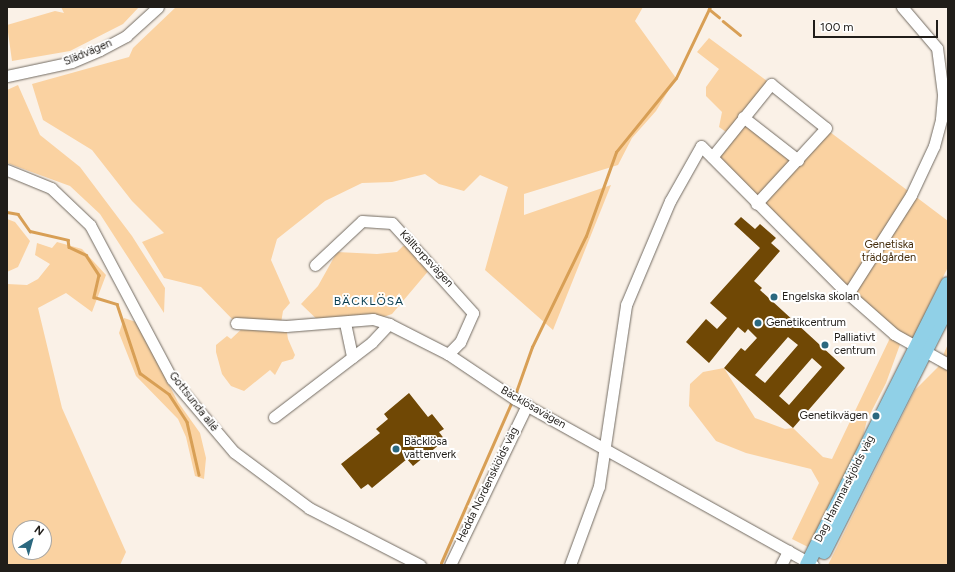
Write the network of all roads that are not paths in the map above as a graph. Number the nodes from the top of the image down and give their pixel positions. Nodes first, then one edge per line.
1 (158, 7) edge
2 (902, 7) edge
3 (7, 76) edge
4 (743, 117) junction
5 (712, 157) junction
6 (798, 160) junction
7 (7, 170) edge
8 (756, 204) junction
9 (315, 265) dead end
10 (948, 284) edge
11 (848, 294) junction
12 (948, 307) edge
13 (236, 323) dead end
14 (345, 323) junction
15 (389, 324) junction
16 (921, 350) junction
17 (448, 354) junction
18 (352, 357) junction
19 (948, 364) edge
20 (527, 405) junction
21 (274, 417) dead end
22 (606, 449) junction
23 (788, 551) junction
24 (812, 564) edge
25 (420, 565) edge
26 (450, 565) edge
27 (570, 565) edge
28 (781, 565) edge

1 - 3 street, Slädvägen
2 - 11 street
4 - 5 street
4 - 6 street
4 - 6 street
5 - 8 street
5 - 22 street
6 - 8 street
7 - 25 street, Gottsunda allé
8 - 11 street
9 - 17 street, Källtorpsvägen
10 - 16 main road, Dag Hammarskjölds väg
11 - 16 street
12 - 16 main road, Dag Hammarskjölds väg
13 - 14 street, Bäcklösavägen
14 - 15 street, Bäcklösavägen
14 - 18 street
15 - 17 street, Bäcklösavägen
15 - 18 street
16 - 19 street
16 - 24 main road, Dag Hammarskjölds väg
17 - 20 street, Bäcklösavägen
18 - 21 street
20 - 22 street, Bäcklösavägen
20 - 26 street, Hedda Nordenskiölds väg
22 - 23 street, Bäcklösavägen
22 - 27 street
23 - 24 street, Bäcklösavägen
23 - 28 street

